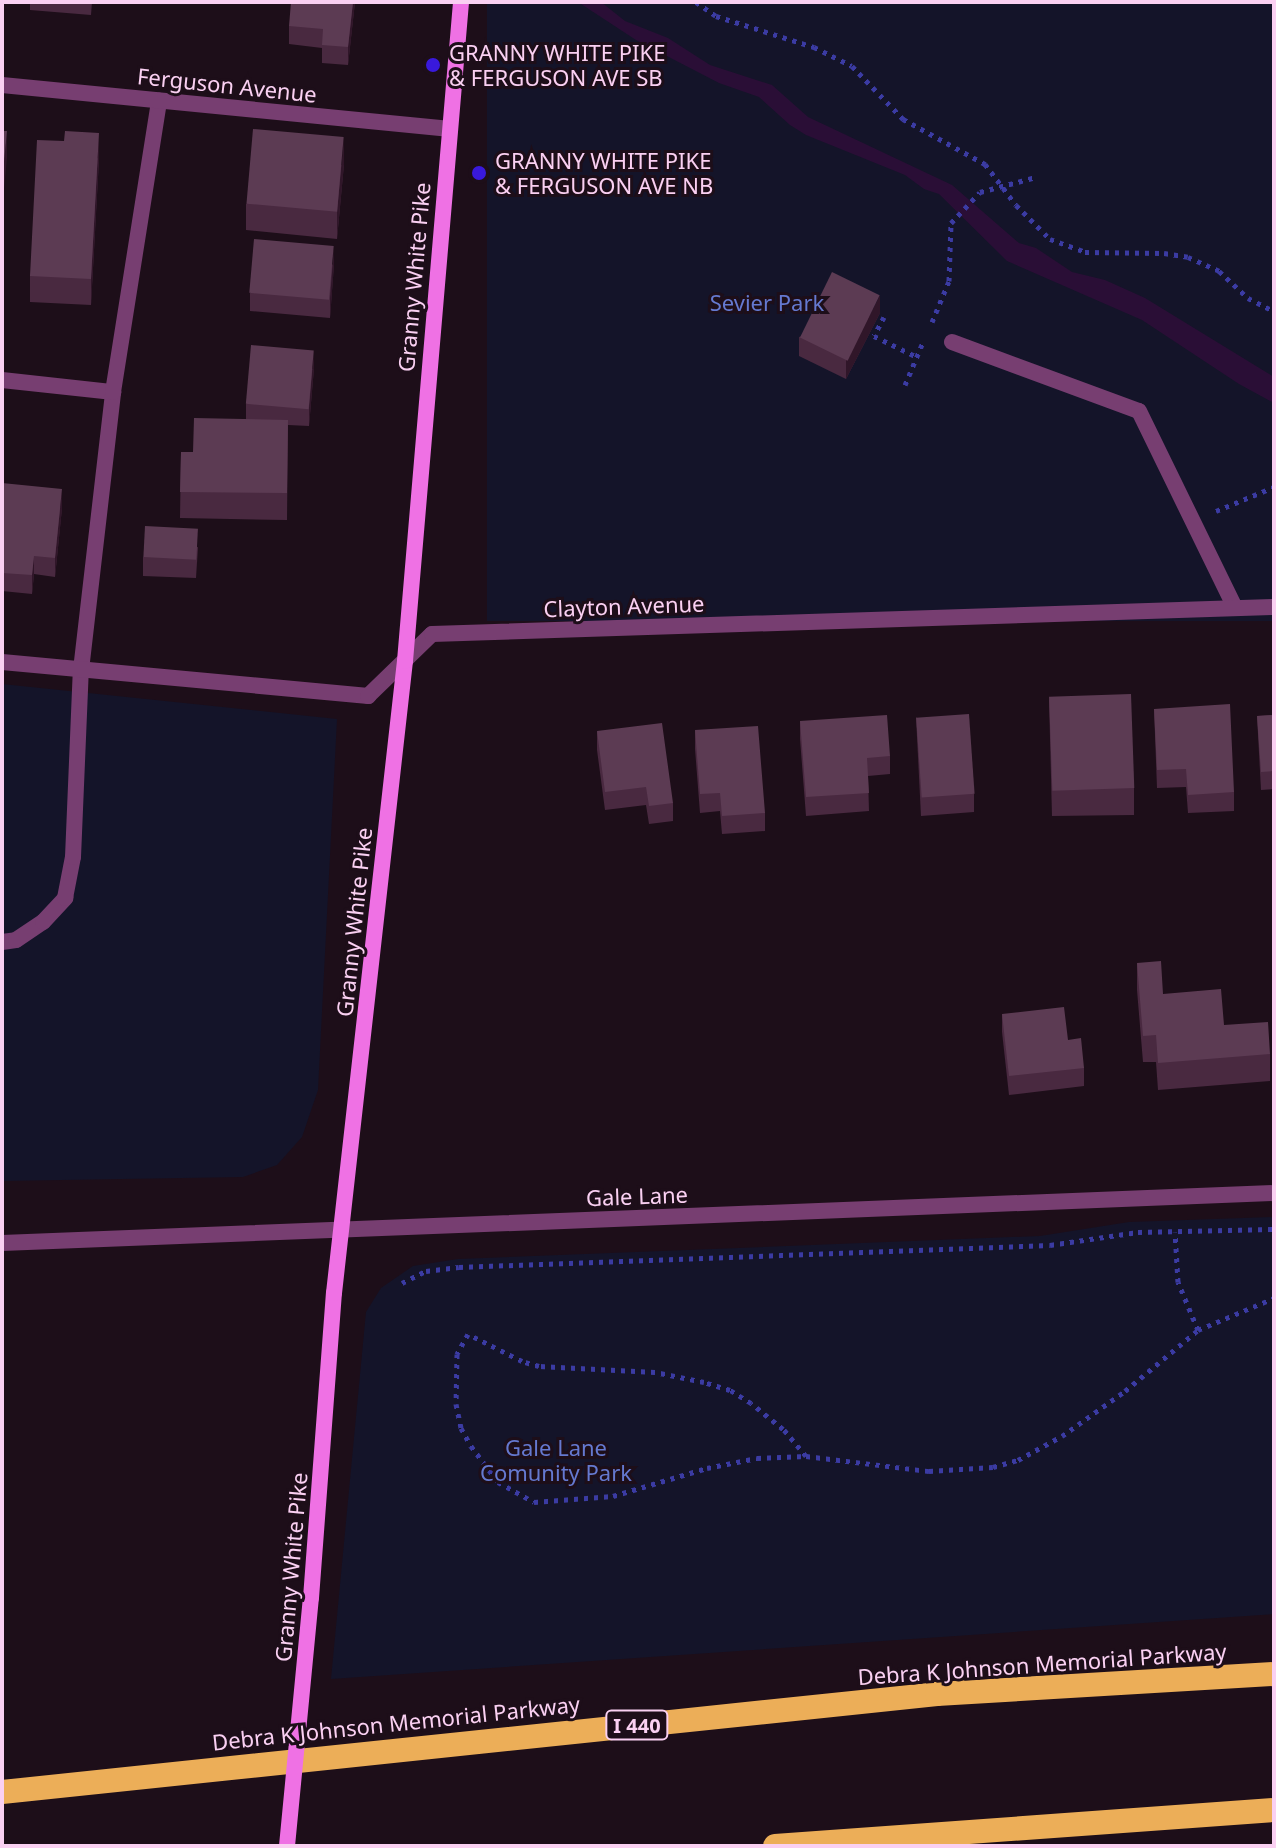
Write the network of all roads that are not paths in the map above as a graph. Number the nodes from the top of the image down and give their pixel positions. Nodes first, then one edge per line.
1 (461, 2) edge
2 (2, 85) edge
3 (159, 101) junction
4 (448, 129) junction
5 (952, 342) dead end
6 (2, 380) edge
7 (113, 392) junction
8 (1274, 607) edge
9 (1235, 608) junction
10 (405, 661) junction
11 (2, 662) edge
12 (81, 670) junction
13 (2, 942) edge
14 (1274, 1193) edge
15 (343, 1229) junction
16 (2, 1243) edge
17 (1274, 1674) edge
18 (2, 1792) edge
19 (1274, 1810) edge
20 (287, 1846) edge
21 (775, 1846) edge

1 - 4 main road, Granny White Pike
2 - 3 street, Ferguson Avenue
3 - 4 street, Ferguson Avenue
3 - 7 street
4 - 10 main road, Granny White Pike
5 - 9 street
6 - 7 street
7 - 12 street
8 - 9 street, Clayton Avenue
9 - 10 street, Clayton Avenue
10 - 12 street, Clayton Avenue
10 - 15 main road, Granny White Pike
11 - 12 street, Clayton Avenue
12 - 13 street
14 - 15 street, Gale Lane
15 - 16 street, Gale Lane
15 - 20 main road, Granny White Pike, bridge
17 - 18 highway, Debra K Johnson Memorial Parkway / I 440
19 - 21 highway

